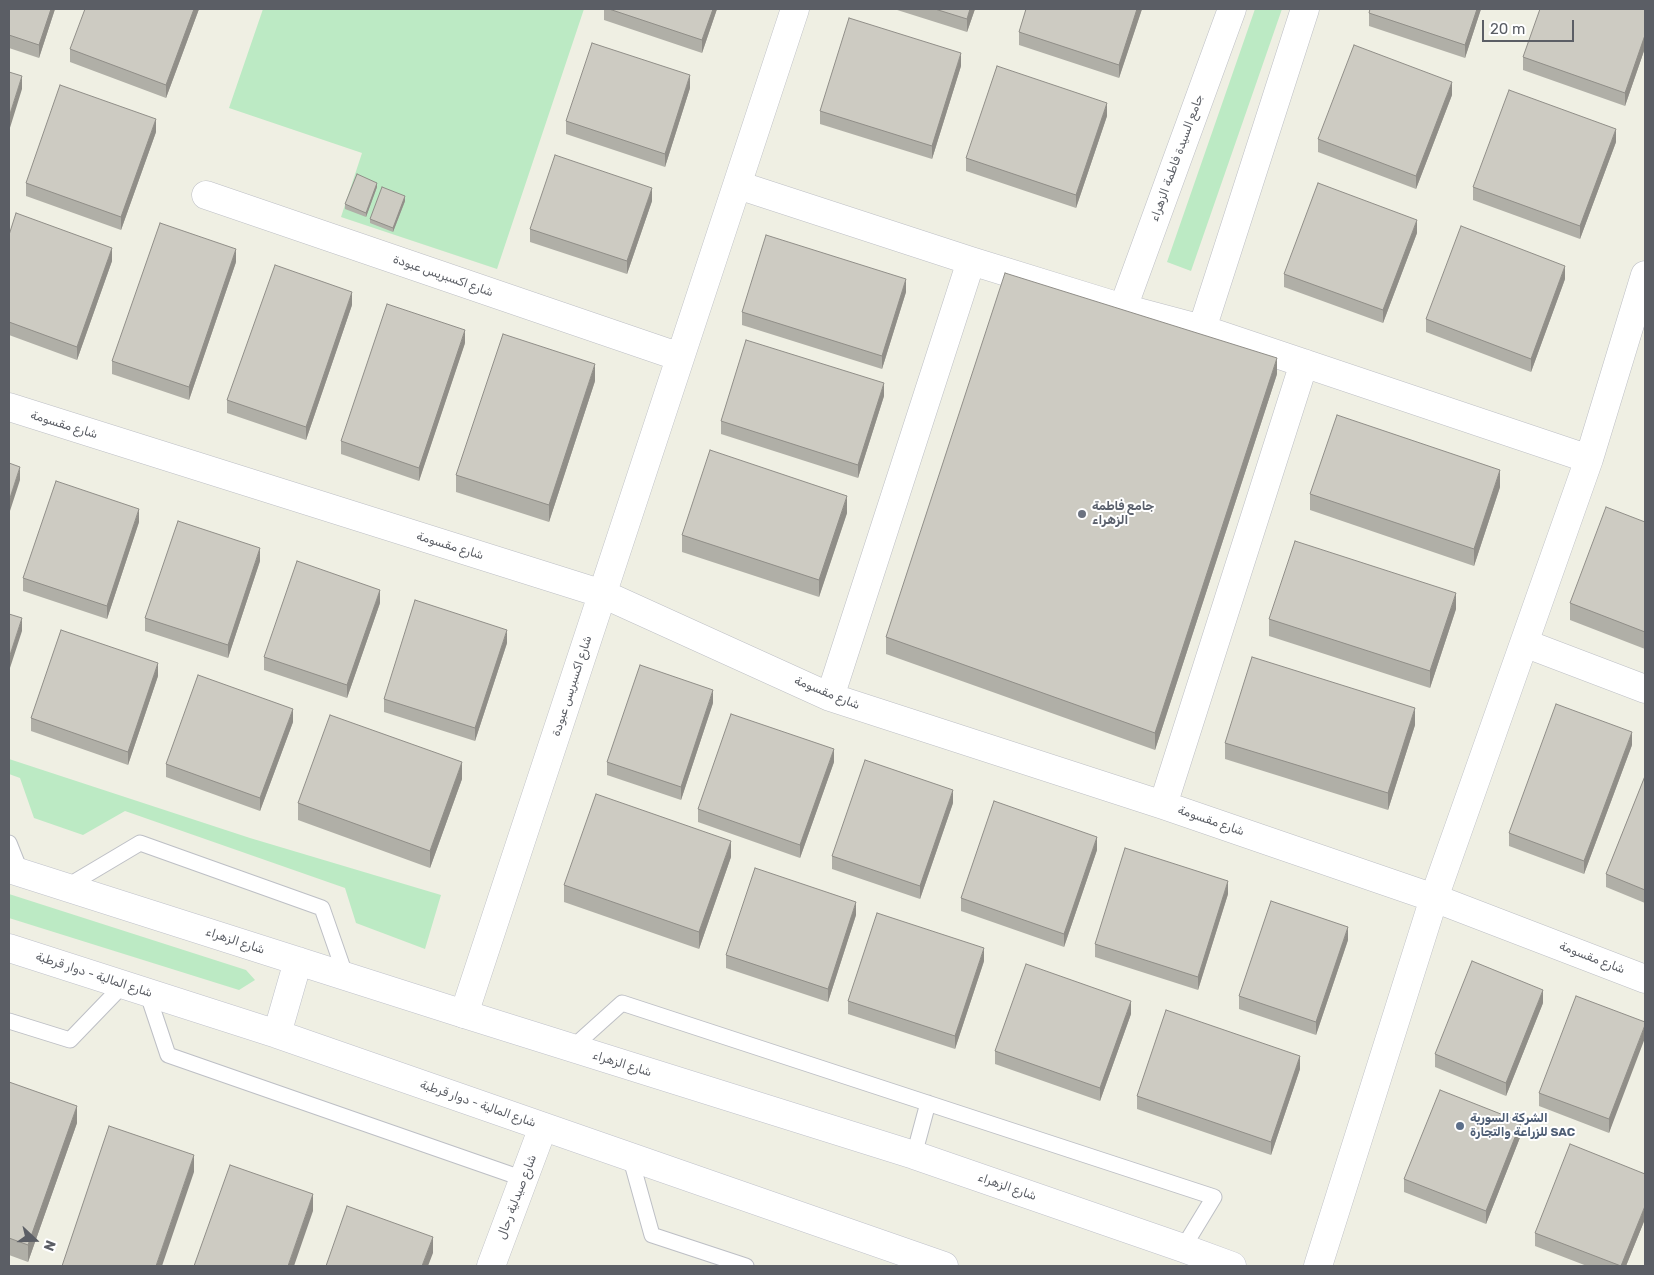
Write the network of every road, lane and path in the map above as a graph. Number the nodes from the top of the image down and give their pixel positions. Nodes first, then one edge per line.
1 (795, 9) edge
2 (1232, 9) edge
3 (1305, 9) edge
4 (738, 185) junction
5 (206, 196) dead end
6 (971, 261) junction
7 (1645, 276) edge
8 (1123, 308) junction
9 (1202, 329) junction
10 (680, 357) junction
11 (1304, 364) junction
12 (9, 408) edge
13 (1589, 459) junction
14 (603, 594) junction
15 (1524, 643) junction
16 (1645, 689) edge
17 (830, 697) junction
18 (1162, 805) junction
19 (9, 842) edge
20 (15, 871) edge
21 (66, 887) junction
22 (1434, 898) junction
23 (9, 948) edge
24 (298, 961) junction
25 (346, 977) junction
26 (1645, 979) edge
27 (135, 989) junction
28 (464, 1014) junction
29 (9, 1020) edge
30 (277, 1034) junction
31 (572, 1048) junction
32 (928, 1103) junction
33 (544, 1127) junction
34 (914, 1155) junction
35 (630, 1156) junction
36 (524, 1179) junction
37 (1183, 1248) junction
38 (491, 1266) edge
39 (746, 1266) edge
40 (944, 1266) edge
41 (1232, 1266) edge
42 (1318, 1266) edge

1 - 4 street, شارع اكسبريس عبودة
2 - 8 street, جامع السيدة فاطمة الزهراء
3 - 9 street
4 - 6 street
4 - 10 street, شارع اكسبريس عبودة
5 - 10 street, شارع اكسبريس عبودة
6 - 8 street
6 - 17 street
7 - 13 street
8 - 9 street
9 - 11 street
10 - 14 street, شارع اكسبريس عبودة
11 - 13 street
11 - 18 street
12 - 14 street, شارع مقسومة
13 - 15 street
14 - 17 street, شارع مقسومة
14 - 28 street, شارع اكسبريس عبودة
15 - 16 street
15 - 22 street
17 - 18 street, شارع مقسومة
18 - 22 street, شارع مقسومة
19 - 20 lane
20 - 21 street, شارع الزهراء
21 - 24 street, شارع الزهراء
21 - 25 lane
22 - 26 street, شارع مقسومة
22 - 42 street
23 - 27 street, شارع المالية - دوار قرطبة
24 - 25 street, شارع الزهراء
24 - 30 street
25 - 28 street, شارع الزهراء
27 - 29 lane
27 - 30 street, شارع المالية - دوار قرطبة
27 - 36 lane
28 - 31 street, شارع الزهراء
30 - 33 street, شارع المالية - دوار قرطبة
31 - 32 lane
31 - 34 street, شارع الزهراء
32 - 34 lane
32 - 37 lane
33 - 35 street, شارع المالية - دوار قرطبة
33 - 36 street, شارع صيدلية رحال
34 - 37 street, شارع الزهراء
35 - 39 lane
35 - 40 street, شارع المالية - دوار قرطبة
36 - 38 street, شارع صيدلية رحال
37 - 41 street, شارع الزهراء

